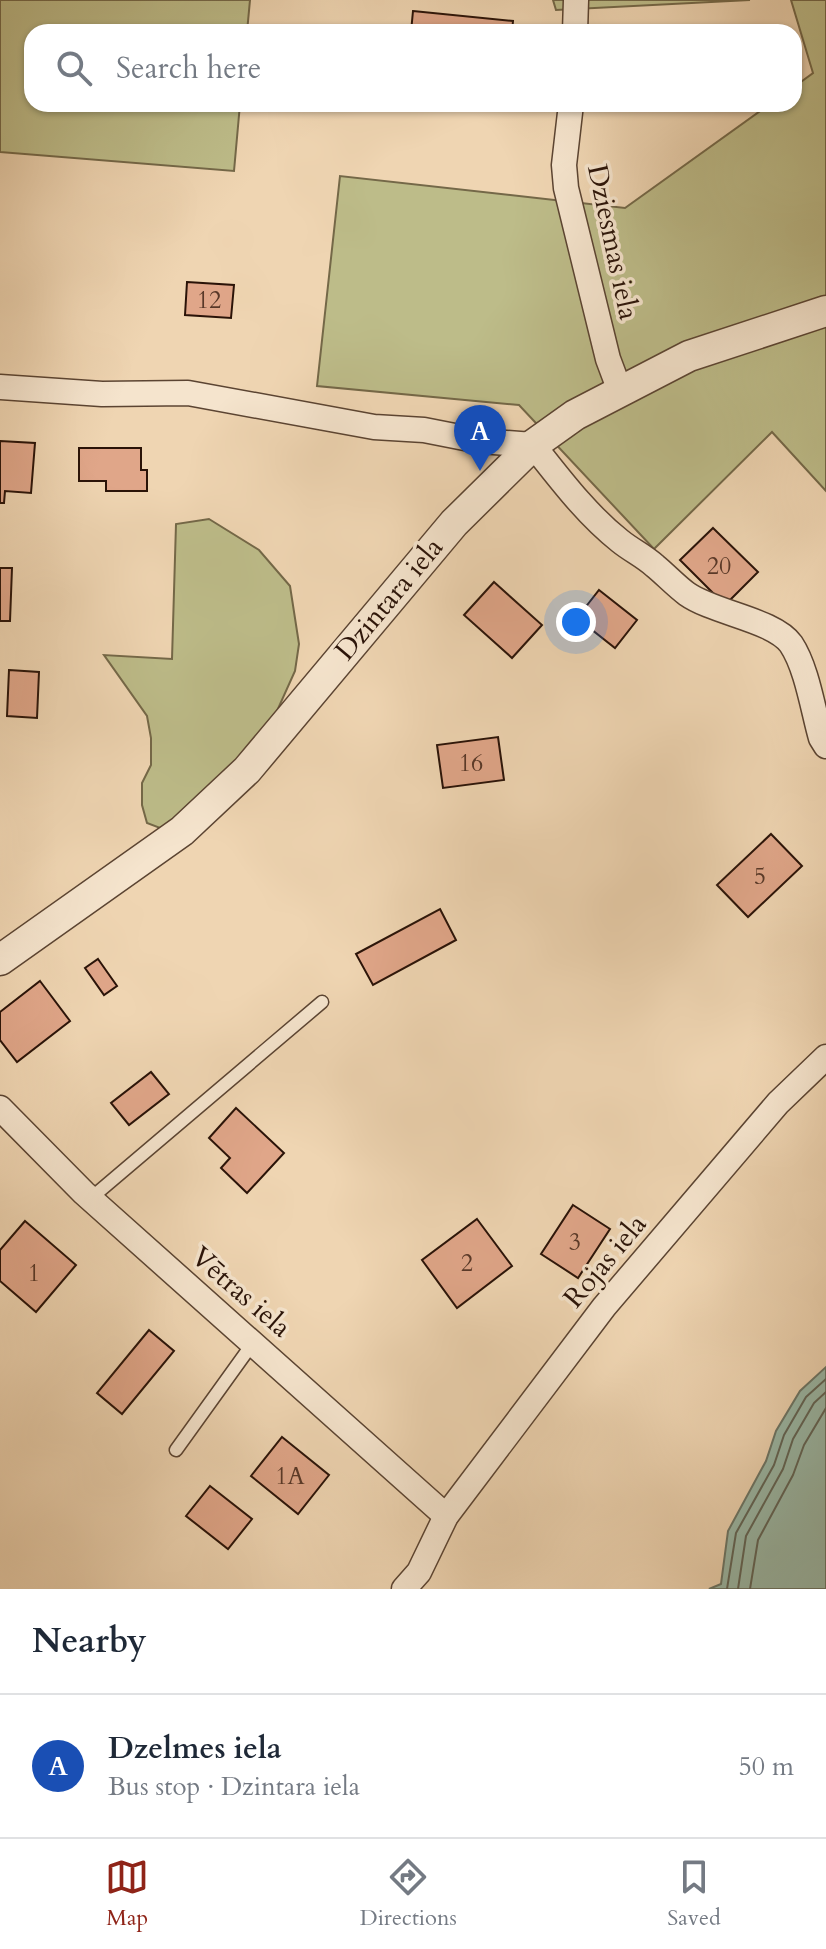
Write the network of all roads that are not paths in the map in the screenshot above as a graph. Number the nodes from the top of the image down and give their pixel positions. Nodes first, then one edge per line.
1 (576, 0) edge
2 (575, 24) edge
3 (570, 112) edge
4 (826, 311) edge
5 (0, 387) edge
6 (620, 391) junction
7 (533, 445) junction
8 (826, 746) edge
9 (2, 955) edge
10 (322, 1002) dead end
11 (826, 1057) edge
12 (0, 1108) edge
13 (90, 1199) junction
14 (253, 1343) junction
15 (176, 1450) dead end
16 (446, 1516) junction
17 (404, 1589) edge

1 - 2 street
3 - 6 street, Dziesmas iela
4 - 6 street, Dzintara iela
5 - 7 street
6 - 7 street, Dzintara iela
7 - 8 street
7 - 9 street, Dzintara iela
10 - 13 lane
11 - 16 street, Rojas iela
12 - 13 street, Vētras iela
13 - 14 street, Vētras iela
14 - 15 lane
14 - 16 street, Vētras iela
16 - 17 street, Rojas iela

